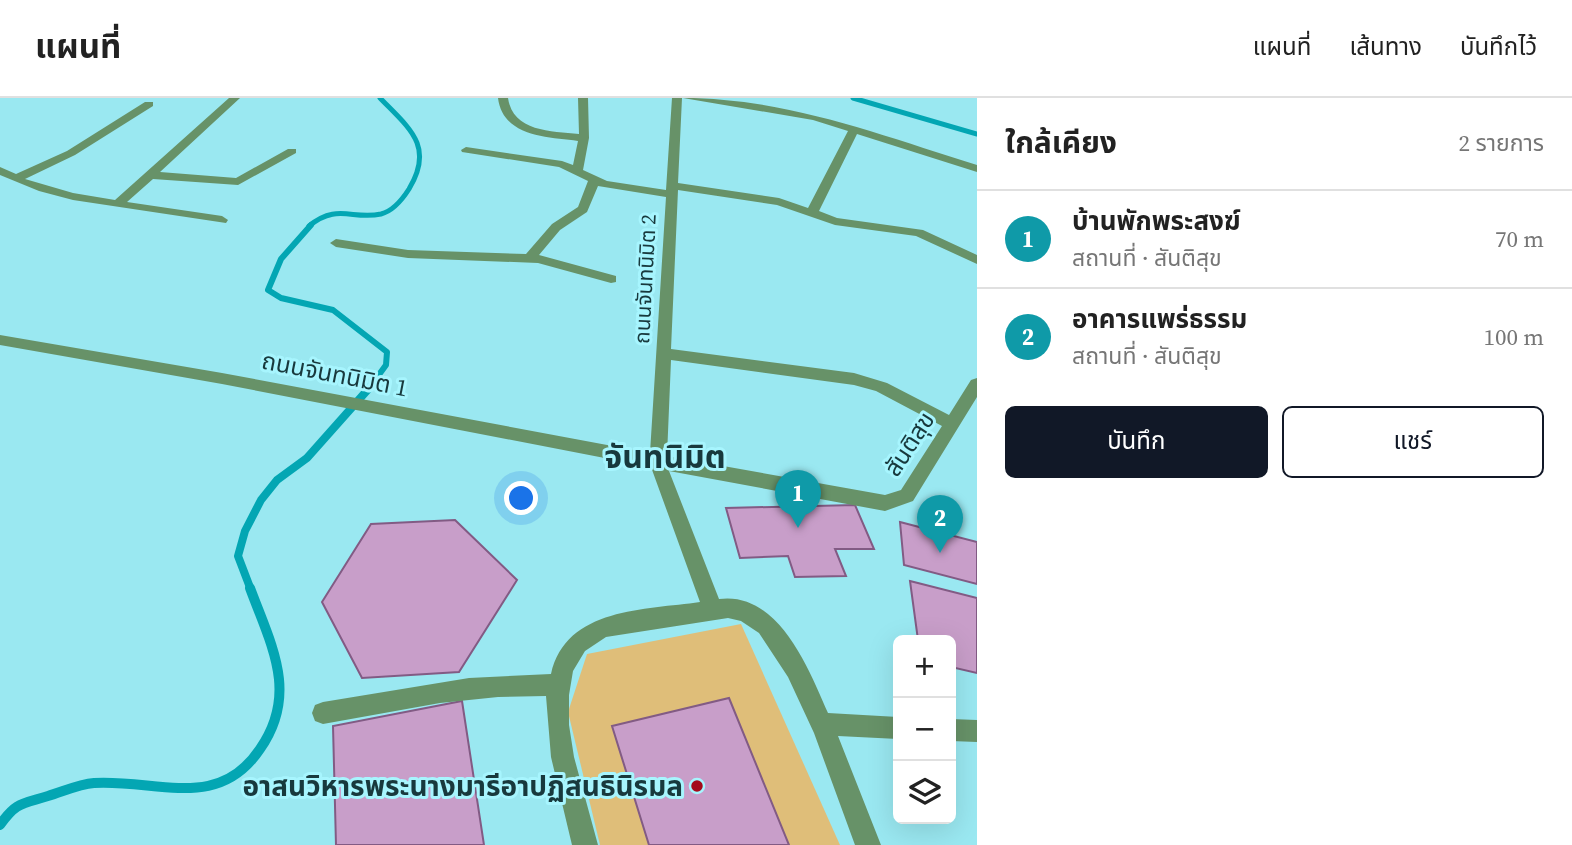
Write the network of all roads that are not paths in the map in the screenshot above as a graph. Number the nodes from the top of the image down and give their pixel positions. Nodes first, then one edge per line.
1 (235, 98) edge
2 (503, 98) edge
3 (583, 98) edge
4 (677, 98) edge
5 (688, 98) edge
6 (149, 104) dead end
7 (853, 130) junction
8 (584, 138) junction
9 (466, 150) dead end
10 (292, 151) dead end
11 (977, 169) edge
12 (0, 170) edge
13 (577, 171) junction
14 (149, 175) junction
15 (15, 180) junction
16 (594, 181) junction
17 (671, 190) junction
18 (119, 203) junction
19 (812, 213) junction
20 (222, 220) dead end
21 (336, 243) dead end
22 (530, 258) junction
23 (977, 260) edge
24 (611, 279) dead end
25 (0, 340) edge
26 (662, 353) junction
27 (977, 384) edge
28 (952, 424) junction
29 (658, 464) junction
30 (713, 609) junction
31 (557, 685) junction
32 (323, 713) dead end
33 (820, 724) junction
34 (893, 728) edge
35 (956, 730) edge
36 (977, 731) edge
37 (585, 845) edge
38 (868, 845) edge

1 - 14 street
2 - 8 street
3 - 8 street
4 - 17 street, ถนนจันทนิมิต 2
5 - 7 street
6 - 15 street
7 - 11 street
7 - 19 street
8 - 13 street
9 - 13 street
10 - 14 street
12 - 15 street
13 - 16 street
14 - 18 street
15 - 18 street
16 - 17 street
16 - 22 street
17 - 19 street
17 - 26 street, ถนนจันทนิมิต 2
18 - 20 street
19 - 23 street
21 - 22 street
22 - 24 street
25 - 29 street, ถนนจันทนิมิต 1
26 - 28 street
26 - 29 street, ถนนจันทนิมิต 2
27 - 28 street, สันติสุข
28 - 29 street, สันติสุข
29 - 30 street
30 - 31 street
30 - 33 street
31 - 32 street
31 - 37 street
33 - 34 street
33 - 38 street
35 - 36 street

